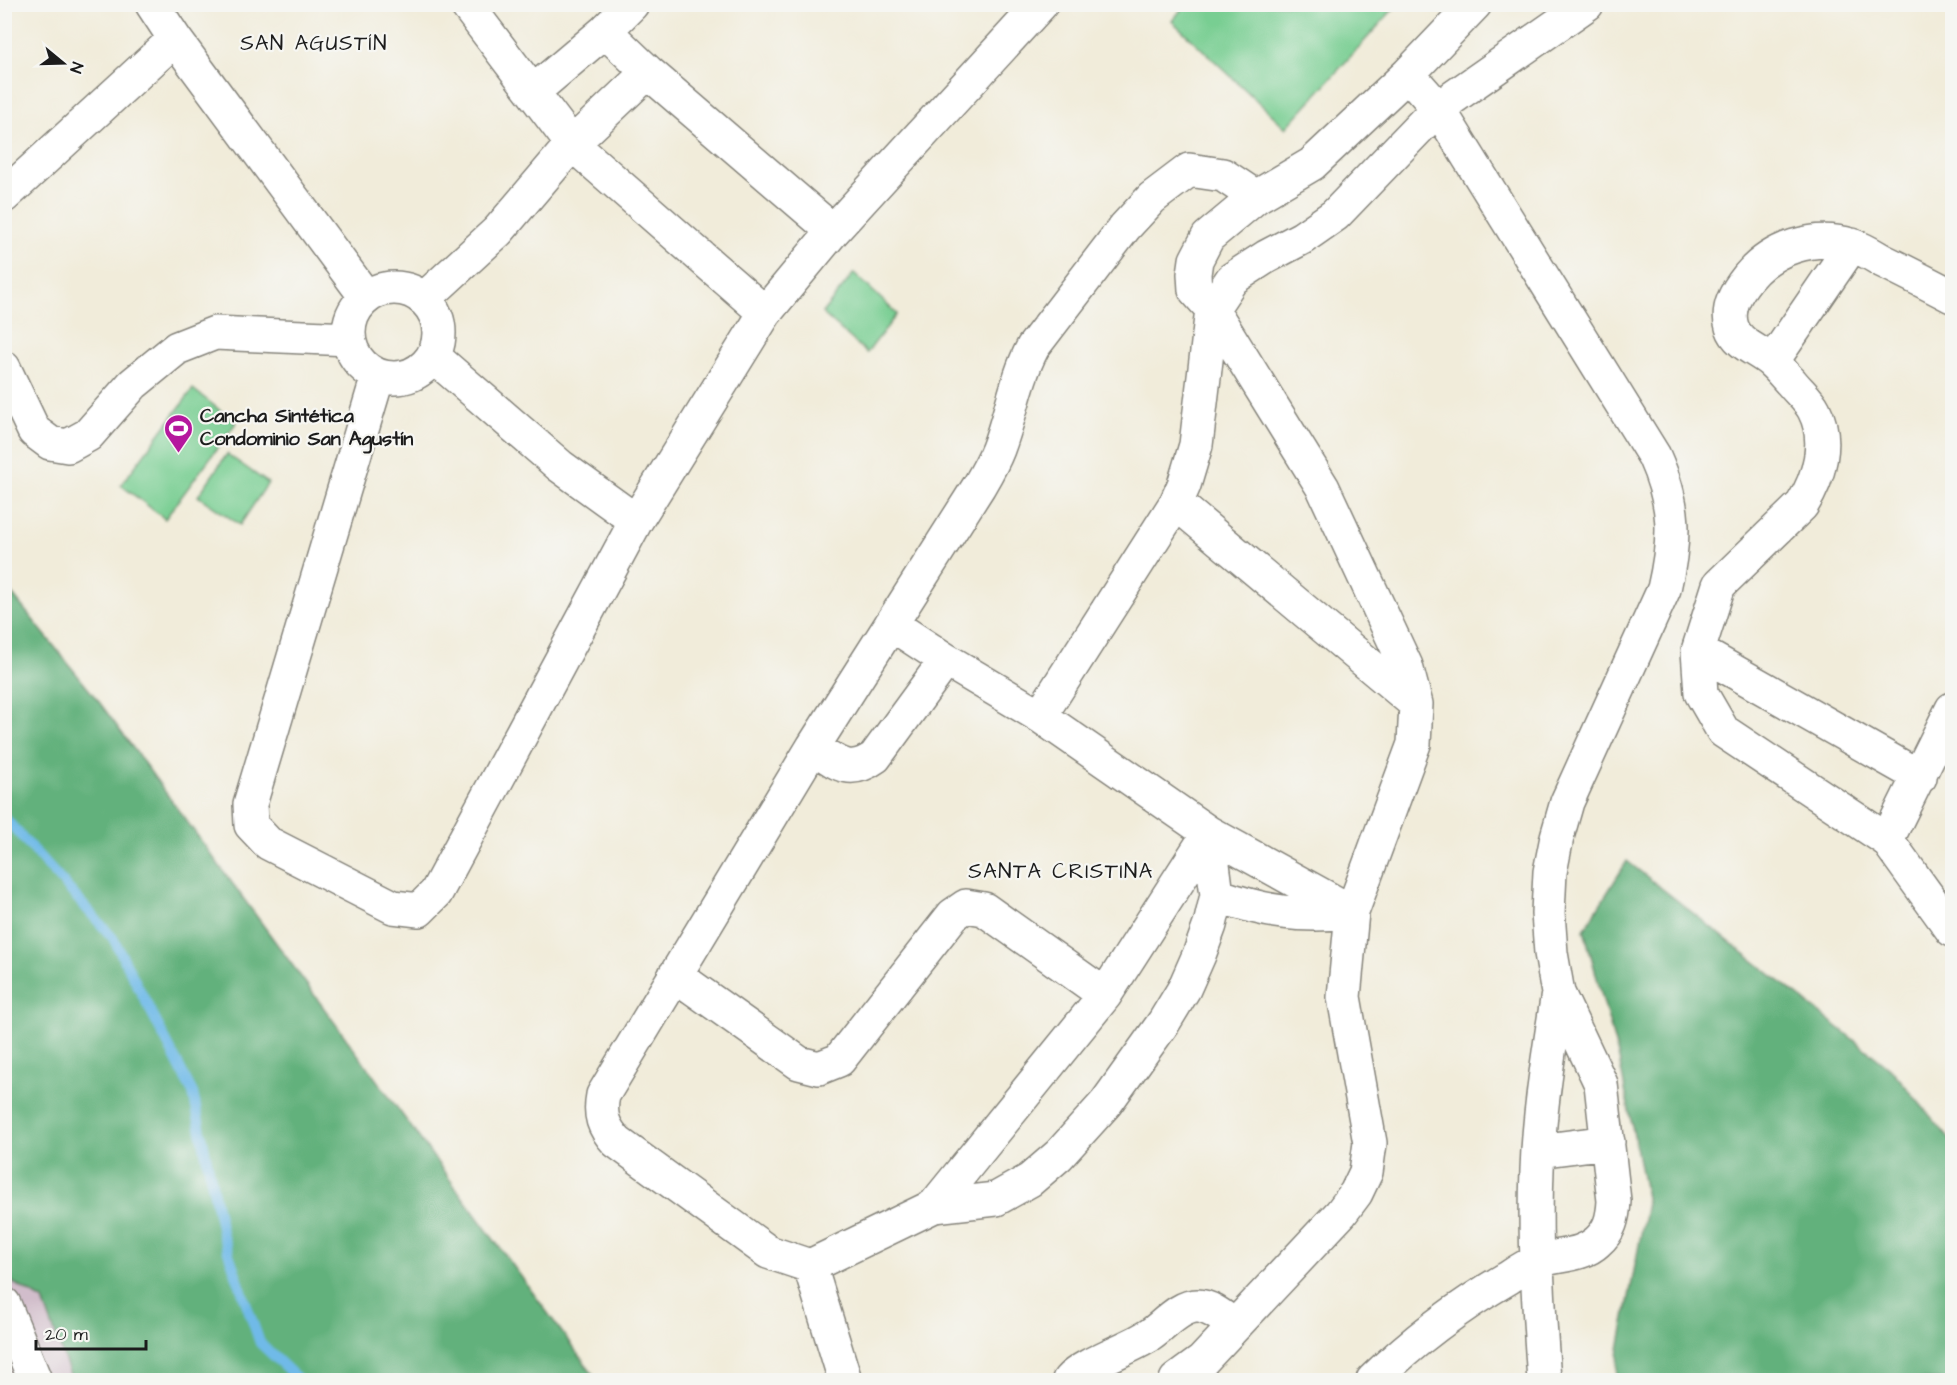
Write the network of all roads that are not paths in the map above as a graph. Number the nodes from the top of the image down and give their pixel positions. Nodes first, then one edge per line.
1 (152, 4) edge
2 (466, 4) edge
3 (632, 4) edge
4 (1041, 4) edge
5 (1475, 4) edge
6 (1587, 4) edge
7 (605, 31) junction
8 (175, 39) junction
9 (648, 72) junction
10 (1408, 74) junction
11 (534, 91) junction
12 (1438, 108) junction
13 (1340, 139) junction
14 (572, 144) junction
15 (1373, 176) junction
16 (4, 196) edge
17 (1256, 197) junction
18 (833, 231) junction
19 (1852, 245) junction
20 (1953, 296) edge
21 (366, 297) junction
22 (424, 299) junction
23 (1212, 309) junction
24 (765, 313) junction
25 (349, 339) junction
26 (433, 356) junction
27 (1772, 362) junction
28 (4, 368) edge
29 (378, 376) junction
30 (1176, 503) junction
31 (636, 521) junction
32 (891, 624) junction
33 (1698, 651) junction
34 (946, 660) junction
35 (1416, 704) junction
36 (1953, 710) edge
37 (1040, 716) junction
38 (813, 747) junction
39 (1920, 777) junction
40 (1209, 833) junction
41 (1887, 840) junction
42 (1217, 895) junction
43 (1352, 912) junction
44 (1953, 930) edge
45 (675, 975) junction
46 (1558, 993) junction
47 (1105, 995) junction
48 (1608, 1142) junction
49 (1538, 1151) junction
50 (934, 1206) junction
51 (1536, 1262) junction
52 (810, 1266) junction
53 (4, 1304) edge
54 (1234, 1325) junction
55 (35, 1380) edge
56 (845, 1380) edge
57 (1069, 1380) edge
58 (1176, 1380) edge
59 (1373, 1380) edge
60 (1544, 1380) edge

1 - 8 street
2 - 11 street
3 - 7 street
4 - 18 street
5 - 10 street
6 - 12 street
7 - 9 street
7 - 11 street
8 - 16 street
8 - 21 street
9 - 14 street
9 - 18 street
10 - 12 street
10 - 13 street
11 - 14 street
12 - 15 street
12 - 46 street
13 - 15 street
13 - 17 street
14 - 22 street
14 - 24 street
15 - 23 street
17 - 23 street
17 - 32 street
18 - 24 street
19 - 20 street
19 - 27 street
19 - 27 street
21 - 22 street
21 - 25 street
22 - 26 street
23 - 30 street
23 - 35 street
24 - 31 street
25 - 28 street
25 - 29 street
26 - 29 street
26 - 31 street
27 - 33 street
29 - 31 street
30 - 35 street
30 - 37 street
32 - 34 street
32 - 38 street
33 - 39 street
33 - 41 street
34 - 37 street
34 - 38 street
35 - 43 street
36 - 39 street
37 - 40 street
38 - 45 street
39 - 41 street
40 - 42 street
40 - 43 street
40 - 47 street
41 - 44 street
42 - 43 street
42 - 50 street
43 - 54 street
45 - 47 street
45 - 52 street
46 - 48 street
46 - 49 street
47 - 50 street
48 - 49 street
48 - 51 street
49 - 51 street
50 - 52 street
51 - 59 street
51 - 60 street
52 - 56 street
53 - 55 street
54 - 57 street
54 - 58 street

